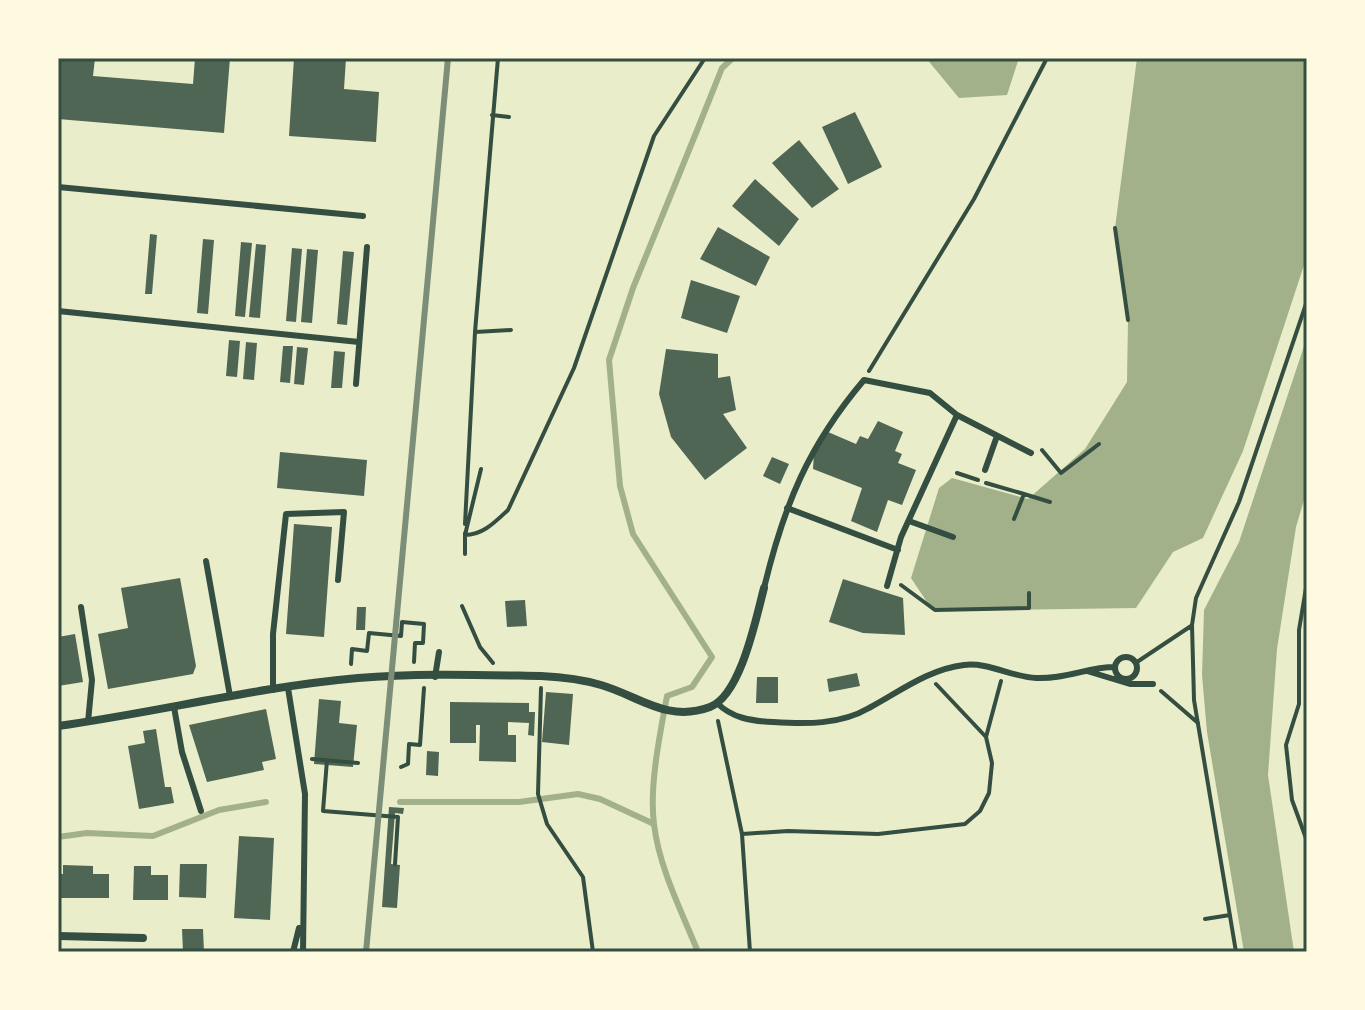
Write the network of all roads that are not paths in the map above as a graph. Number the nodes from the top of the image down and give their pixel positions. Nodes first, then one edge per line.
1 (58, 187) edge
2 (363, 216) dead end
3 (367, 247) dead end
4 (58, 311) edge
5 (359, 342) junction
6 (356, 384) dead end
7 (957, 415) junction
8 (997, 436) junction
9 (1031, 453) road end
10 (985, 470) dead end
11 (787, 508) junction
12 (909, 521) junction
13 (953, 537) dead end
14 (898, 550) junction
15 (206, 561) dead end
16 (338, 580) dead end
17 (887, 586) dead end
18 (764, 588) joint
19 (81, 607) dead end
20 (439, 652) dead end
21 (1115, 667) junction
22 (1087, 671) junction
23 (435, 677) junction
24 (1153, 684) road end
25 (288, 688) junction
26 (273, 690) junction
27 (230, 696) junction
28 (715, 704) junction
29 (174, 707) junction
30 (88, 722) junction
31 (58, 726) edge
32 (201, 811) dead end
33 (301, 920) junction
34 (58, 936) edge
35 (143, 938) dead end
36 (293, 952) edge
37 (303, 952) edge

1 - 2 lane
3 - 5 lane
4 - 5 lane
5 - 6 lane
7 - 8 lane
7 - 11 lane
7 - 12 lane
8 - 9 lane
8 - 10 lane
11 - 14 lane
11 - 18 lane
12 - 13 lane
12 - 14 lane
14 - 17 lane
15 - 27 lane
16 - 26 lane
18 - 28 street
19 - 30 lane
20 - 23 lane
21 - 21 lane
21 - 22 lane
22 - 24 lane
22 - 28 lane
23 - 25 street
23 - 28 street
25 - 26 street
25 - 33 lane
26 - 27 street
27 - 29 street
29 - 30 street
29 - 32 lane
30 - 31 street
33 - 36 lane
33 - 37 lane
34 - 35 street

